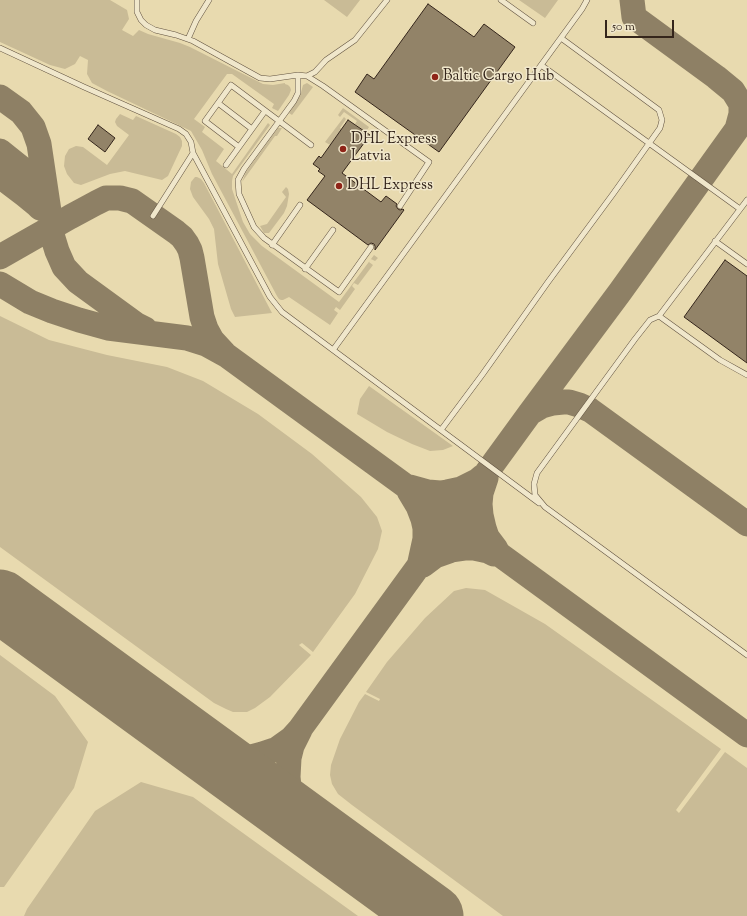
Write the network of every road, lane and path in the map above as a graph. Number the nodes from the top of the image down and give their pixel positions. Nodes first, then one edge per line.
1 (137, 0) edge
2 (209, 0) edge
3 (386, 0) edge
4 (501, 0) edge
5 (587, 0) edge
6 (533, 23) dead end
7 (561, 38) junction
8 (188, 39) junction
9 (0, 48) edge
10 (541, 64) junction
11 (298, 75) junction
12 (307, 76) junction
13 (218, 104) junction
14 (265, 111) junction
15 (279, 121) junction
16 (252, 129) junction
17 (650, 143) junction
18 (311, 144) dead end
19 (240, 146) junction
20 (193, 153) junction
21 (226, 165) dead end
22 (747, 200) edge
23 (300, 205) dead end
24 (400, 206) dead end
25 (740, 209) junction
26 (153, 216) dead end
27 (333, 230) dead end
28 (715, 241) junction
29 (272, 245) junction
30 (371, 247) dead end
31 (747, 264) edge
32 (306, 269) junction
33 (659, 316) junction
34 (333, 350) junction
35 (747, 375) edge
36 (441, 430) junction
37 (544, 507) junction
38 (747, 655) edge

1 - 8 lane
2 - 8 lane
3 - 12 lane
4 - 6 lane
5 - 7 lane
7 - 10 lane
7 - 17 lane
8 - 11 lane
9 - 20 lane
10 - 17 lane
10 - 34 lane
11 - 12 lane
11 - 15 lane
12 - 24 lane
13 - 14 lane
13 - 16 lane
13 - 19 lane
14 - 15 lane
14 - 16 lane
15 - 18 lane
15 - 29 lane
16 - 19 lane
17 - 25 lane
17 - 36 lane
19 - 21 lane
20 - 26 lane
20 - 34 lane
22 - 25 lane
23 - 29 lane
25 - 28 lane
27 - 32 lane
28 - 31 lane
28 - 33 lane
29 - 32 lane
30 - 32 lane
33 - 35 lane
33 - 37 lane
34 - 36 lane
36 - 37 lane
37 - 38 lane

